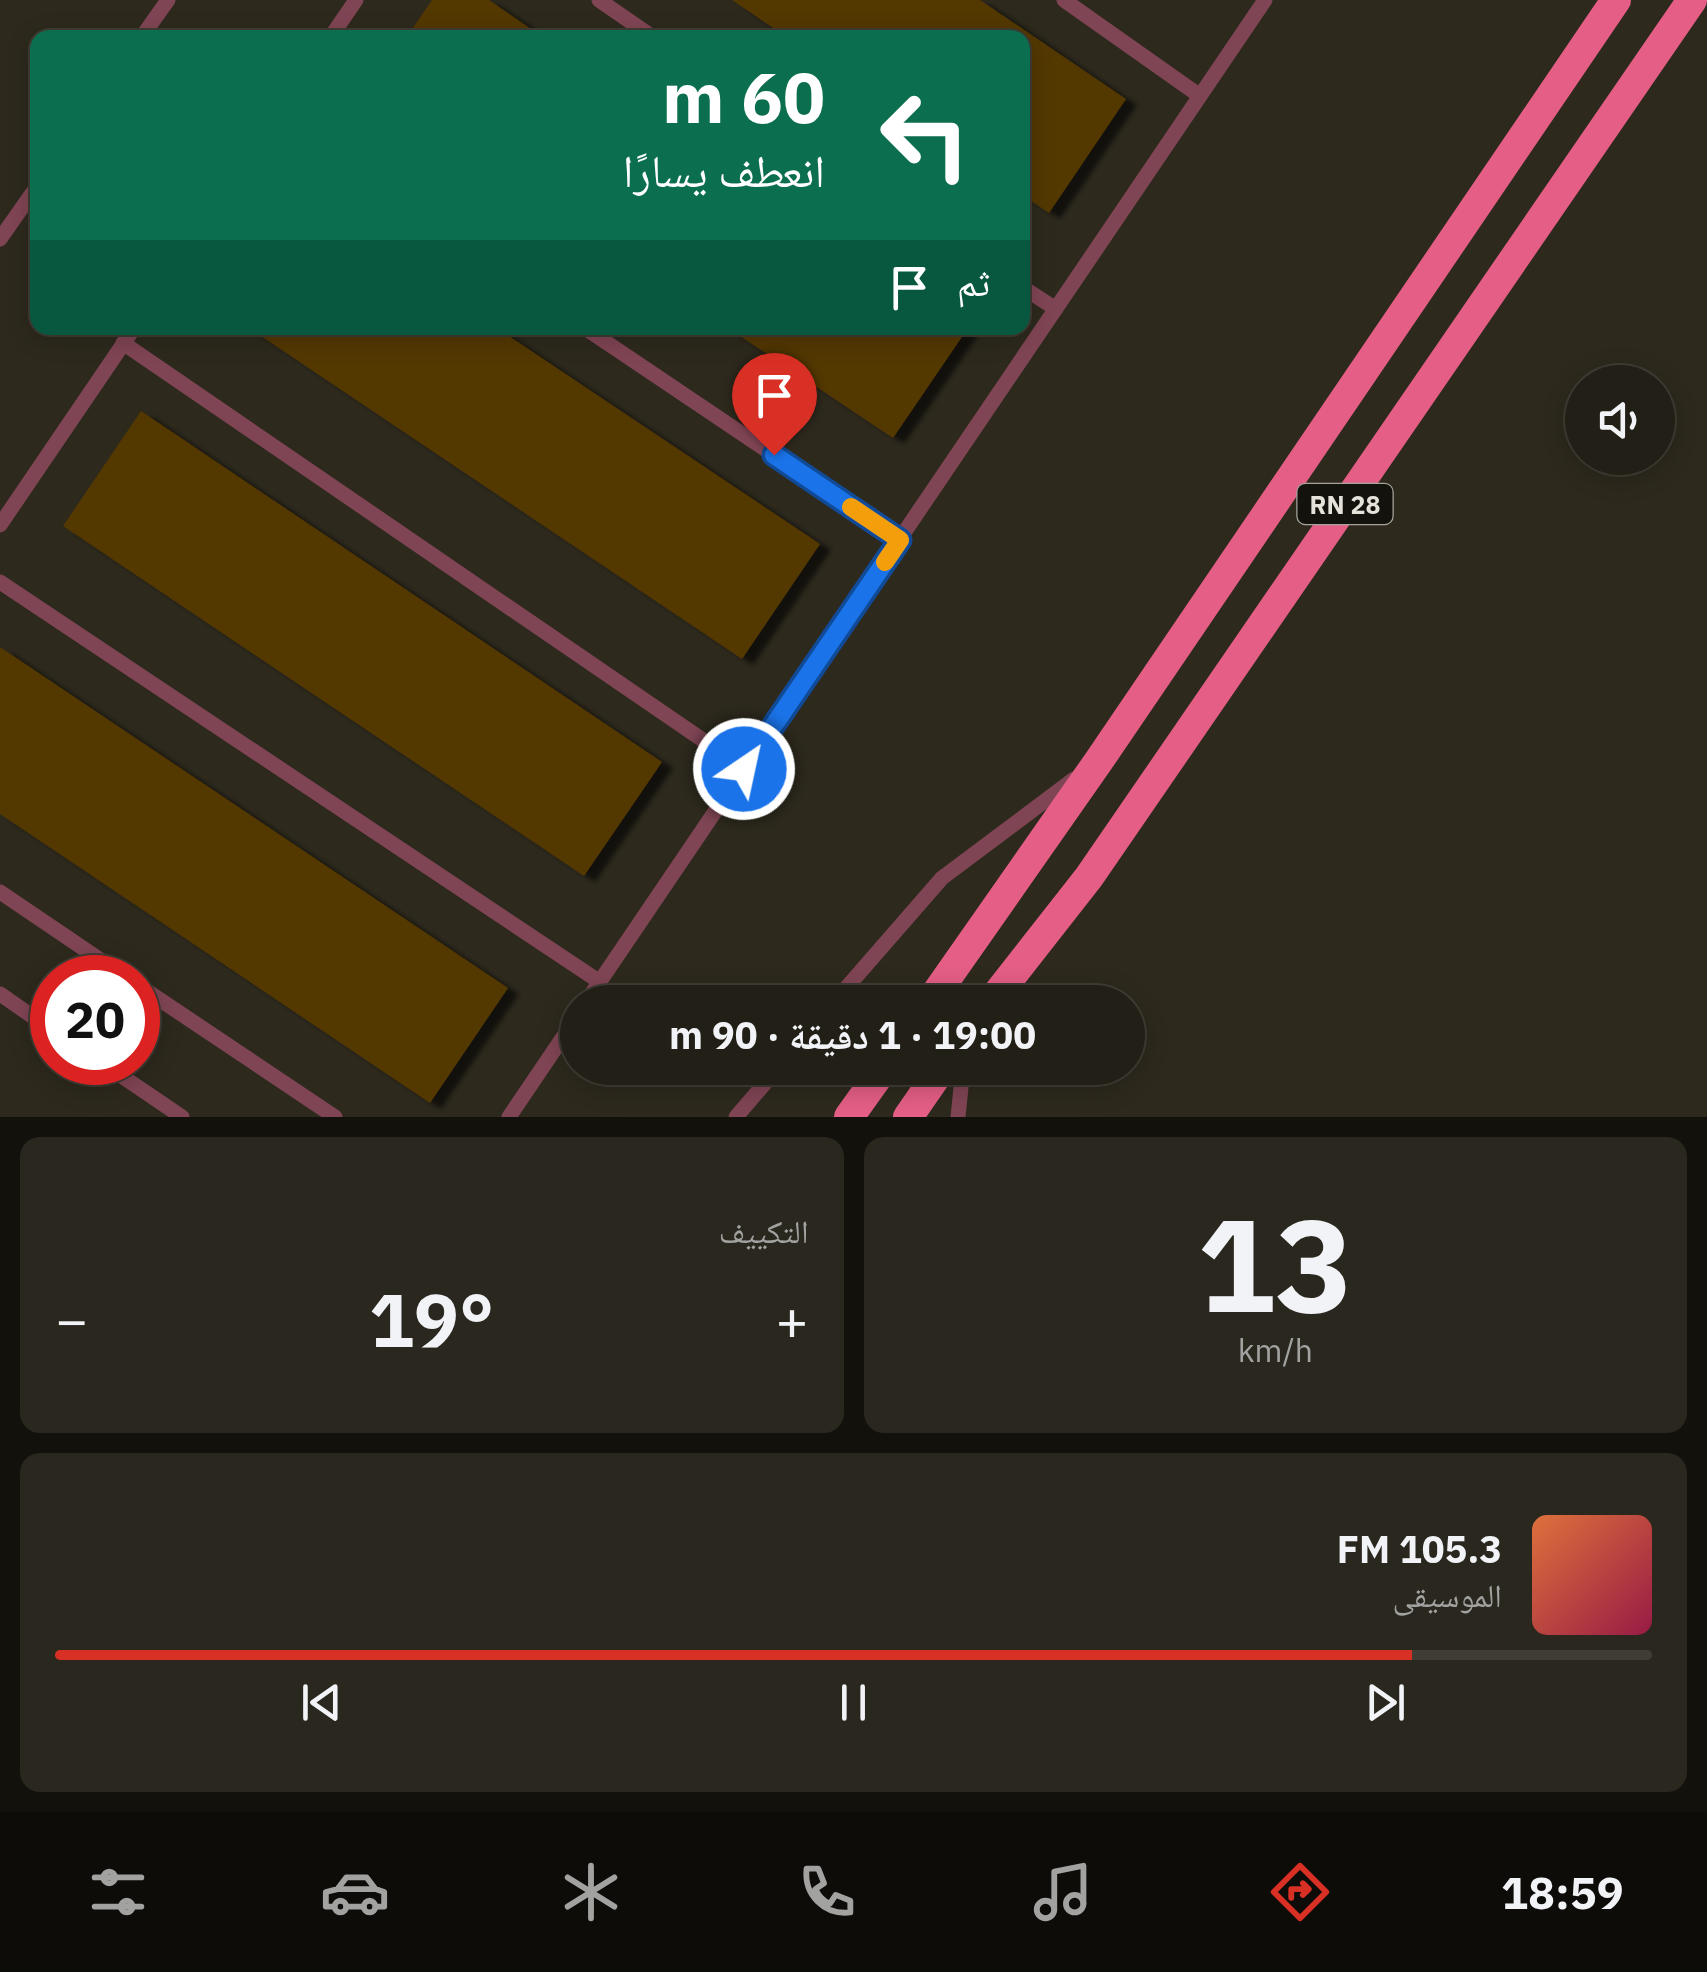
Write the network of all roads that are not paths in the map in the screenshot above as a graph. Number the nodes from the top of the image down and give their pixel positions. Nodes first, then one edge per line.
1 (168, 0) edge
2 (356, 0) edge
3 (599, 0) edge
4 (1064, 0) edge
5 (1265, 0) edge
6 (1616, 0) edge
7 (1692, 0) edge
8 (147, 30) edge
9 (335, 30) edge
10 (642, 30) edge
11 (1200, 96) junction
12 (30, 197) edge
13 (0, 239) edge
14 (1030, 292) edge
15 (1056, 309) junction
16 (130, 335) edge
17 (595, 335) edge
18 (124, 344) junction
19 (0, 525) edge
20 (900, 540) junction
21 (0, 582) edge
22 (1098, 762) junction
23 (744, 769) junction
24 (0, 892) edge
25 (93, 955) edge
26 (600, 982) junction
27 (598, 985) edge
28 (849, 985) edge
29 (942, 985) edge
30 (1003, 985) edge
31 (0, 994) edge
32 (160, 1000) edge
33 (30, 1015) edge
34 (560, 1042) edge
35 (135, 1085) edge
36 (763, 1085) edge
37 (872, 1085) edge
38 (930, 1085) edge
39 (962, 1085) edge
40 (182, 1117) edge
41 (335, 1117) edge
42 (509, 1117) edge
43 (736, 1117) edge
44 (849, 1117) edge
45 (908, 1117) edge
46 (958, 1117) edge

1 - 8 lane
2 - 9 lane
3 - 10 lane
4 - 11 lane
5 - 11 lane
6 - 22 highway, RN 28
7 - 30 highway, RN 28
11 - 15 lane
12 - 13 lane
14 - 15 lane
15 - 20 lane
16 - 18 lane
17 - 20 lane
18 - 19 lane
18 - 23 lane
20 - 23 lane
21 - 26 lane
22 - 28 lane
22 - 29 highway, RN 28
23 - 26 lane
24 - 25 lane
26 - 27 lane
31 - 33 lane
32 - 41 lane
34 - 42 lane
35 - 40 lane
36 - 43 lane
37 - 44 highway
38 - 45 highway
39 - 46 lane

